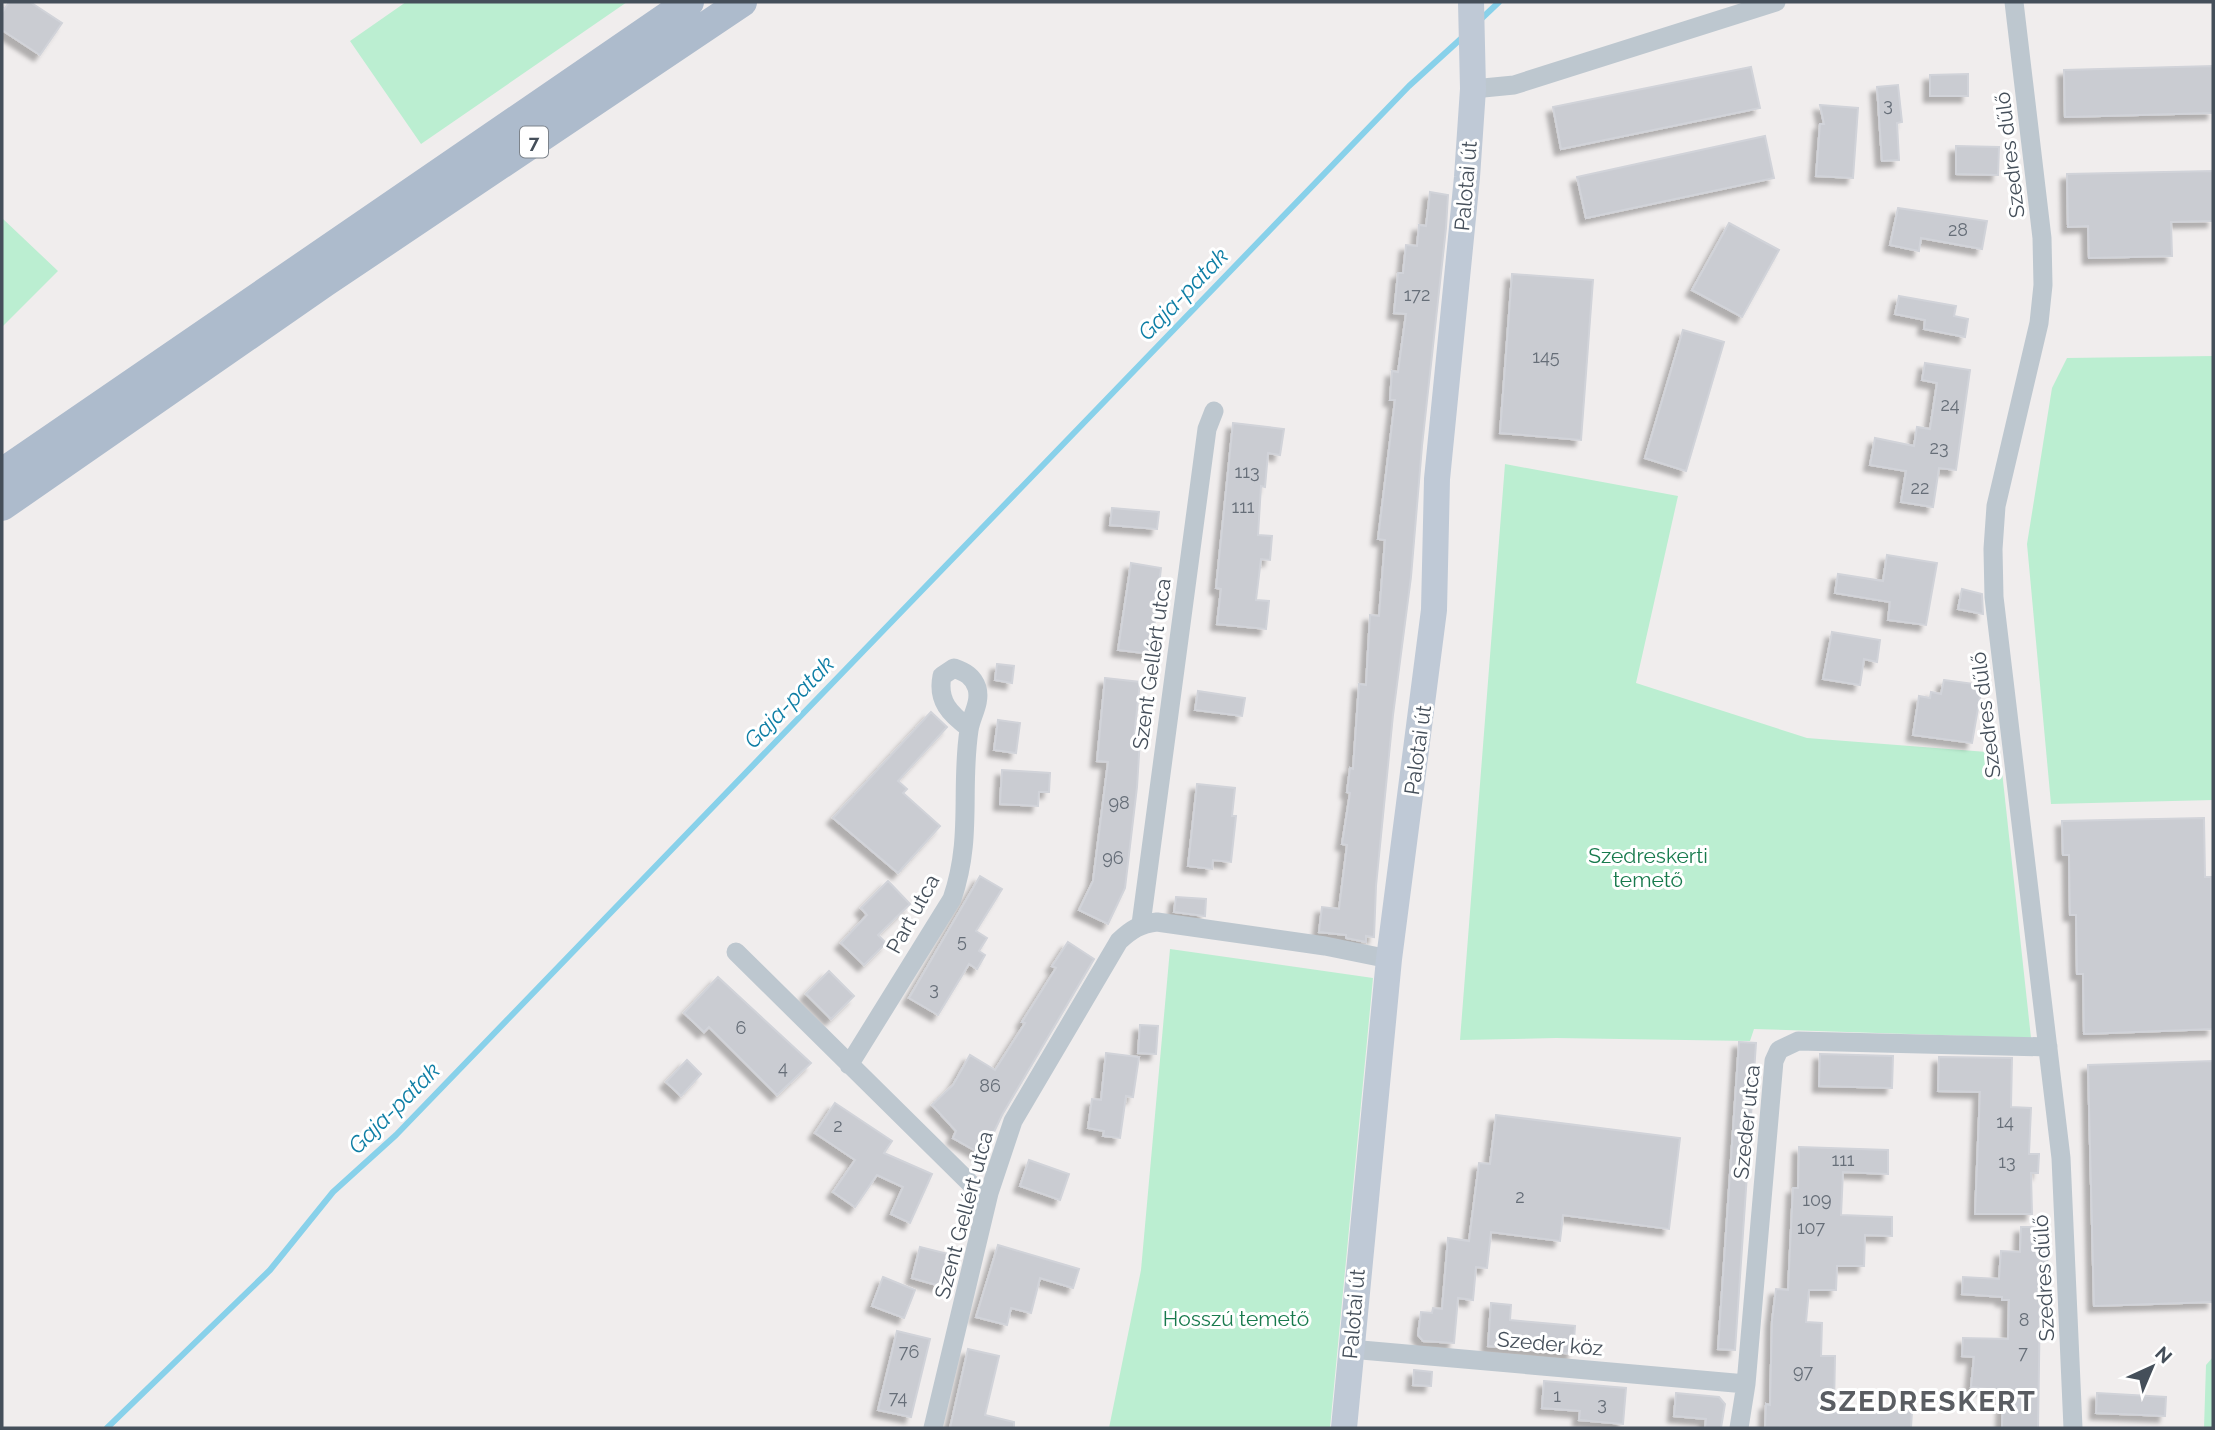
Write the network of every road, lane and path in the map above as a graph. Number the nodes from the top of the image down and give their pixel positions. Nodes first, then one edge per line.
1 (690, 2) edge
2 (743, 2) edge
3 (1471, 2) edge
4 (1776, 2) edge
5 (2014, 2) edge
6 (1473, 80) junction
7 (1214, 411) dead end
8 (2, 473) edge
9 (2, 506) edge
10 (969, 728) dead end
11 (1141, 923) junction
12 (736, 952) dead end
13 (1389, 959) junction
14 (2048, 1047) junction
15 (849, 1065) junction
16 (989, 1193) junction
17 (1350, 1349) junction
18 (1746, 1384) junction
19 (933, 1428) edge
20 (1343, 1428) edge
21 (1739, 1428) edge
22 (2073, 1428) edge

1 - 8 main road, 7
2 - 9 main road, 7
3 - 6 main road, Palotai út
4 - 6 street
5 - 14 street, Szedres dűlő
6 - 13 main road, Palotai út
7 - 11 street, Szent Gellért utca
10 - 15 street, Part utca
11 - 13 street
11 - 16 street, Szent Gellért utca
12 - 15 street
13 - 17 main road, Palotai út
14 - 18 street, Szeder utca
14 - 22 street, Szedres dűlő
15 - 16 street
16 - 19 street, Szent Gellért utca
17 - 18 street, Szeder köz
17 - 20 main road, Palotai út
18 - 21 street, Szeder utca

